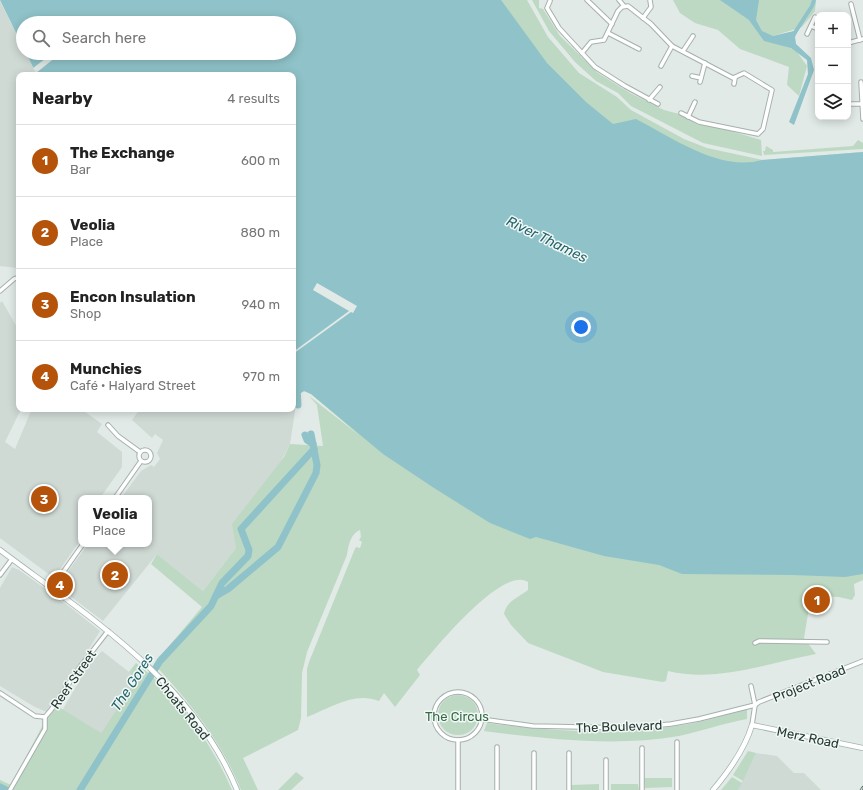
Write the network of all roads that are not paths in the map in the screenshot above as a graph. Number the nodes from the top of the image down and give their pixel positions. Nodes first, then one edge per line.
1 (586, 0) edge
2 (619, 0) edge
3 (650, 0) edge
4 (550, 1) edge
5 (851, 4) dead end
6 (624, 6) junction
7 (815, 17) dead end
8 (644, 18) junction
9 (612, 24) junction
10 (811, 26) junction
11 (815, 28) edge
12 (608, 33) junction
13 (807, 34) dead end
14 (693, 36) dead end
15 (861, 39) edge
16 (851, 42) edge
17 (672, 46) junction
18 (639, 49) dead end
19 (682, 52) junction
20 (582, 53) junction
21 (705, 63) junction
22 (661, 66) dead end
23 (692, 76) dead end
24 (736, 78) junction
25 (861, 82) dead end
26 (734, 84) dead end
27 (660, 87) dead end
28 (649, 100) junction
29 (695, 102) dead end
30 (658, 104) dead end
31 (851, 104) edge
32 (863, 104) edge
33 (681, 113) dead end
34 (688, 117) junction
35 (863, 119) edge
36 (16, 278) edge
37 (0, 291) edge
38 (108, 425) dead end
39 (140, 452) junction
40 (141, 461) junction
41 (117, 495) edge
42 (81, 547) edge
43 (0, 550) edge
44 (12, 559) junction
45 (0, 575) edge
46 (52, 588) junction
47 (108, 631) junction
48 (827, 642) dead end
49 (755, 643) dead end
50 (863, 661) edge
51 (751, 686) dead end
52 (0, 693) edge
53 (755, 705) junction
54 (44, 716) junction
55 (481, 719) junction
56 (752, 725) junction
57 (458, 740) junction
58 (677, 742) dead end
59 (497, 747) dead end
60 (642, 748) dead end
61 (863, 748) edge
62 (534, 752) dead end
63 (569, 753) dead end
64 (606, 760) dead end
65 (11, 789) edge
66 (237, 790) edge
67 (458, 790) edge
68 (497, 790) edge
69 (534, 790) edge
70 (569, 790) edge
71 (606, 790) edge
72 (642, 790) edge
73 (678, 790) edge
74 (713, 790) edge

1 - 9 street
2 - 6 street
3 - 8 street
4 - 20 street
5 - 15 street
6 - 8 street
6 - 9 street
7 - 10 street
8 - 17 street
9 - 12 street
10 - 11 street
10 - 13 street
12 - 18 street
12 - 20 street
14 - 19 street
15 - 16 street
17 - 19 street
17 - 22 street
19 - 21 street
20 - 28 street
21 - 23 street
21 - 24 street
24 - 26 street
24 - 34 street
25 - 32 street
27 - 28 street
28 - 30 street
29 - 34 street
31 - 32 street
32 - 35 street
33 - 34 street
36 - 37 street
38 - 39 street
39 - 40 street
39 - 40 street
40 - 41 street
42 - 46 street
43 - 44 street, Choats Road
44 - 45 street
44 - 46 street, Choats Road
46 - 47 street, Choats Road
47 - 54 street, Reef Street
47 - 66 street, Choats Road
48 - 49 street
50 - 53 street, Project Road
51 - 53 street
52 - 54 street
53 - 55 street, The Boulevard
53 - 56 street
54 - 65 street, Reef Street
55 - 57 street
55 - 57 street
56 - 61 street, Merz Road
56 - 74 street
57 - 67 street
58 - 73 street
59 - 68 street
60 - 72 street
62 - 69 street
63 - 70 street
64 - 71 street

